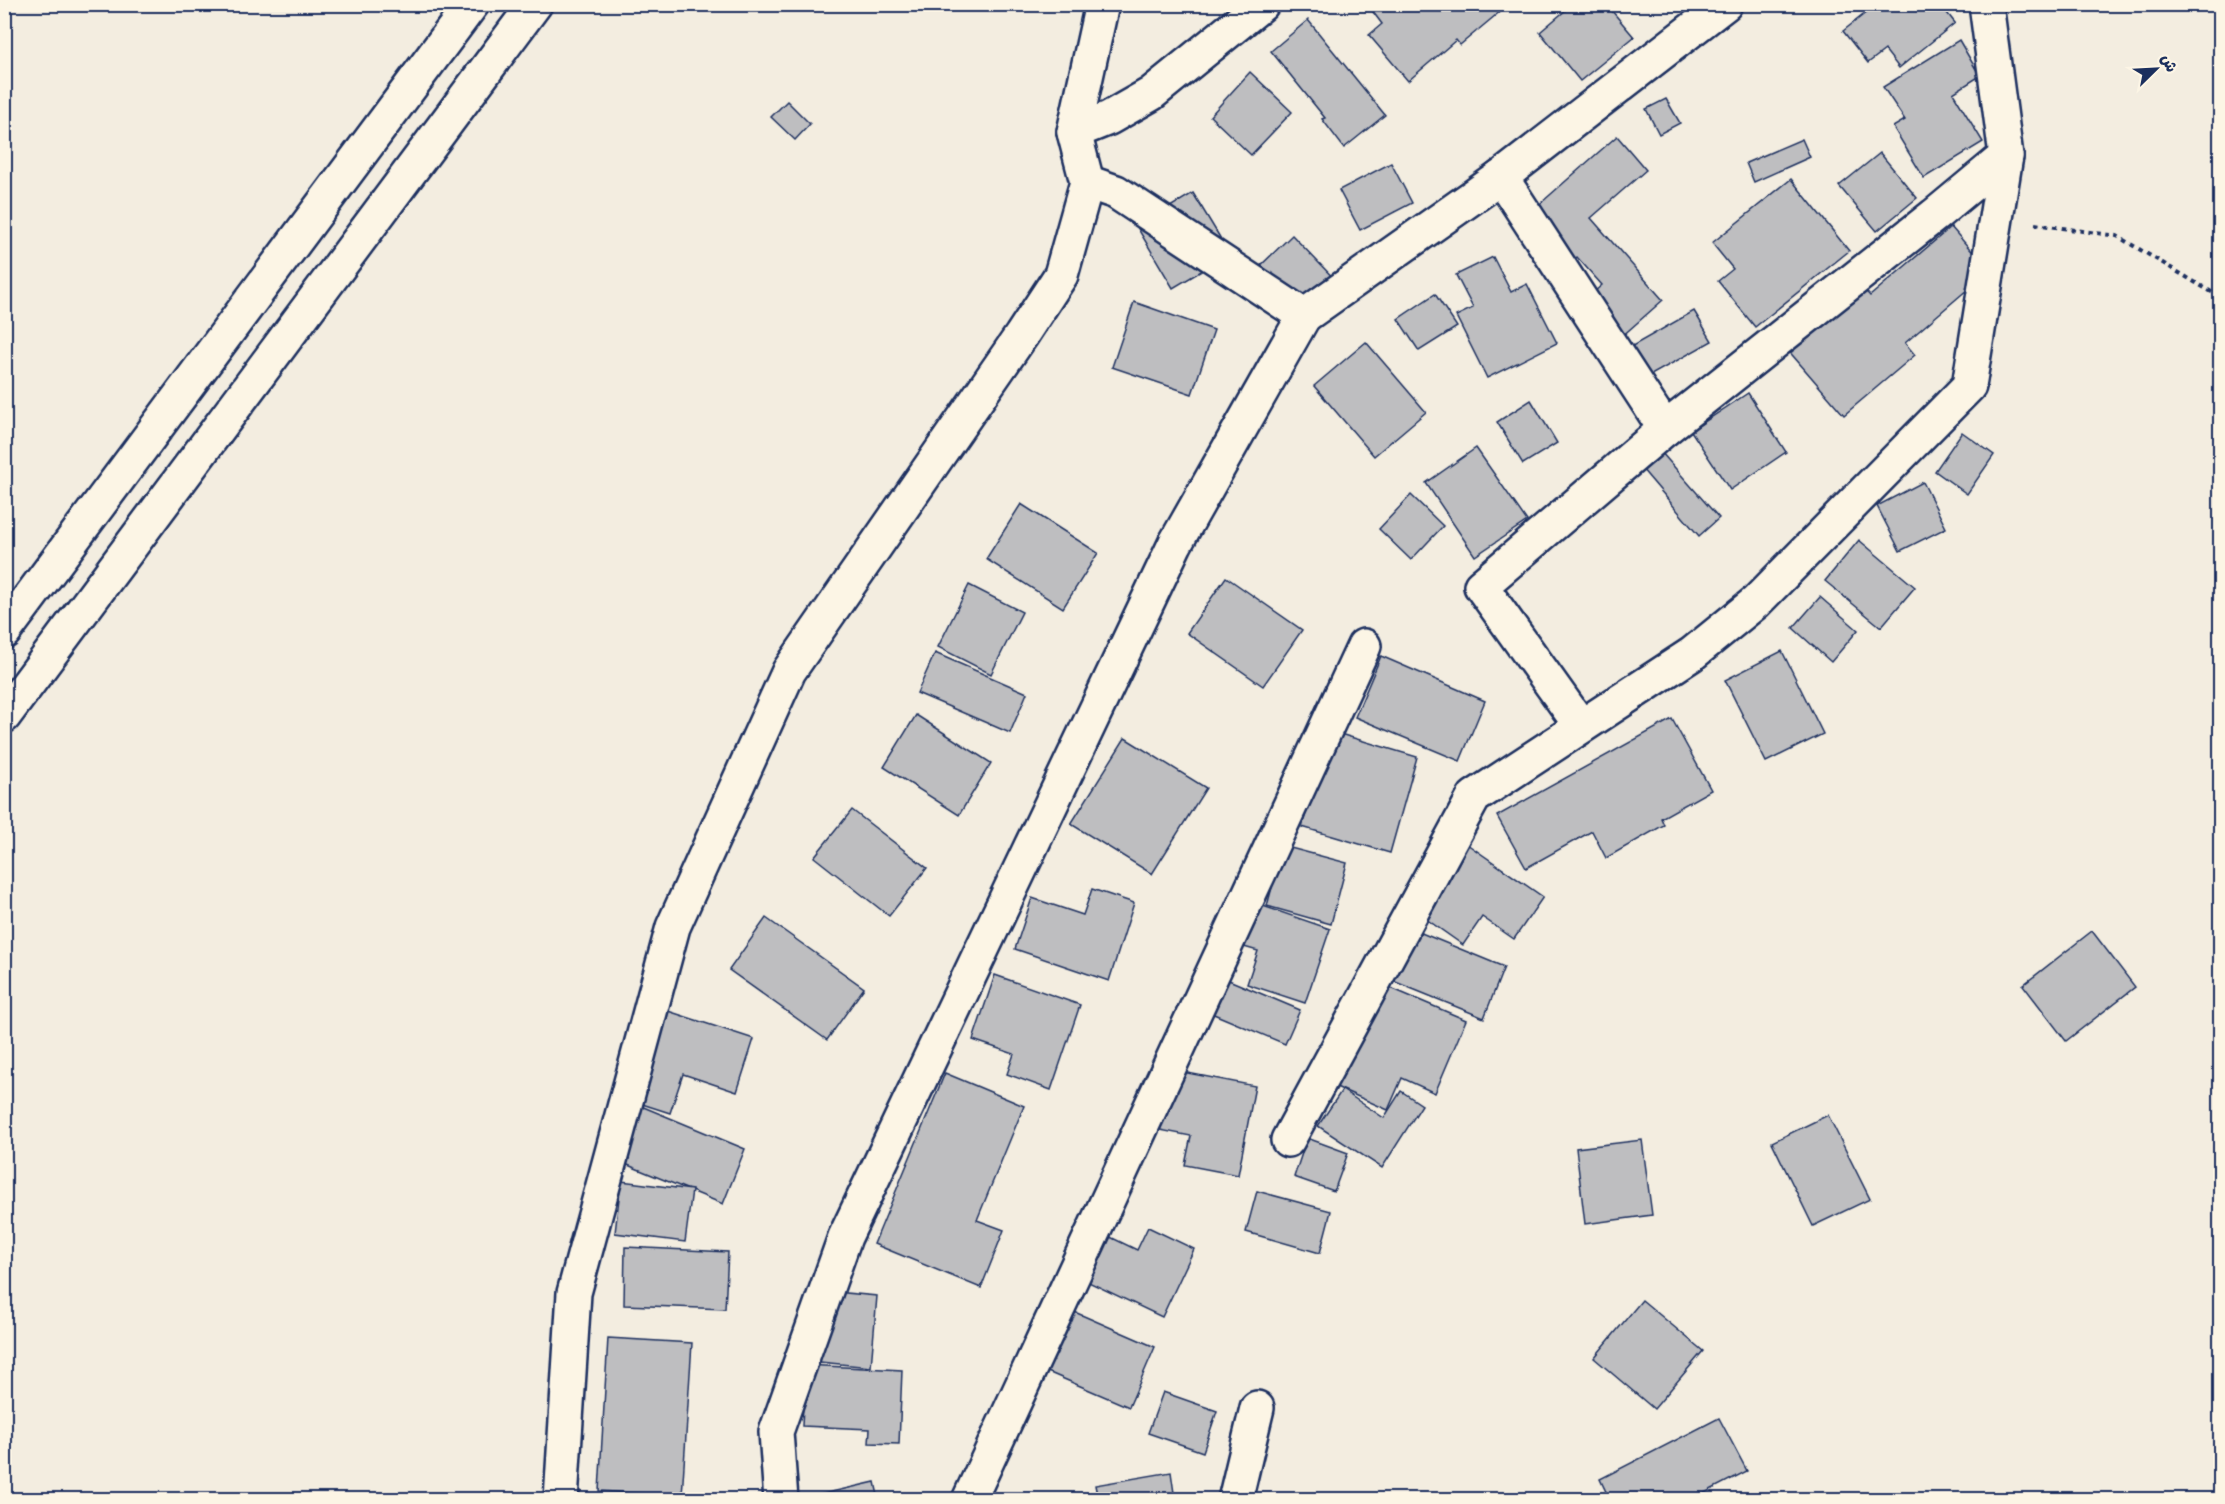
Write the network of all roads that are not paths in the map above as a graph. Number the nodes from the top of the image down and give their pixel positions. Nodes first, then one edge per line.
1 (472, 4) edge
2 (535, 4) edge
3 (1102, 4) edge
4 (1262, 4) edge
5 (1725, 4) edge
6 (1986, 4) edge
7 (1074, 132) junction
8 (2006, 156) junction
9 (1502, 177) junction
10 (1087, 182) junction
11 (1304, 316) junction
12 (1665, 429) junction
13 (4, 632) edge
14 (1364, 646) dead end
15 (4, 716) edge
16 (1581, 726) junction
17 (1288, 1140) dead end
18 (1257, 1408) dead end
19 (561, 1500) edge
20 (781, 1500) edge
21 (969, 1500) edge
22 (1235, 1500) edge

1 - 13 street
2 - 15 street
3 - 7 street
4 - 7 street
5 - 9 street
6 - 8 street
7 - 10 street
8 - 12 street
8 - 16 street
9 - 11 street
9 - 12 street
10 - 11 street
10 - 19 street
11 - 20 street
12 - 16 street
14 - 21 street
16 - 17 street
18 - 22 street

